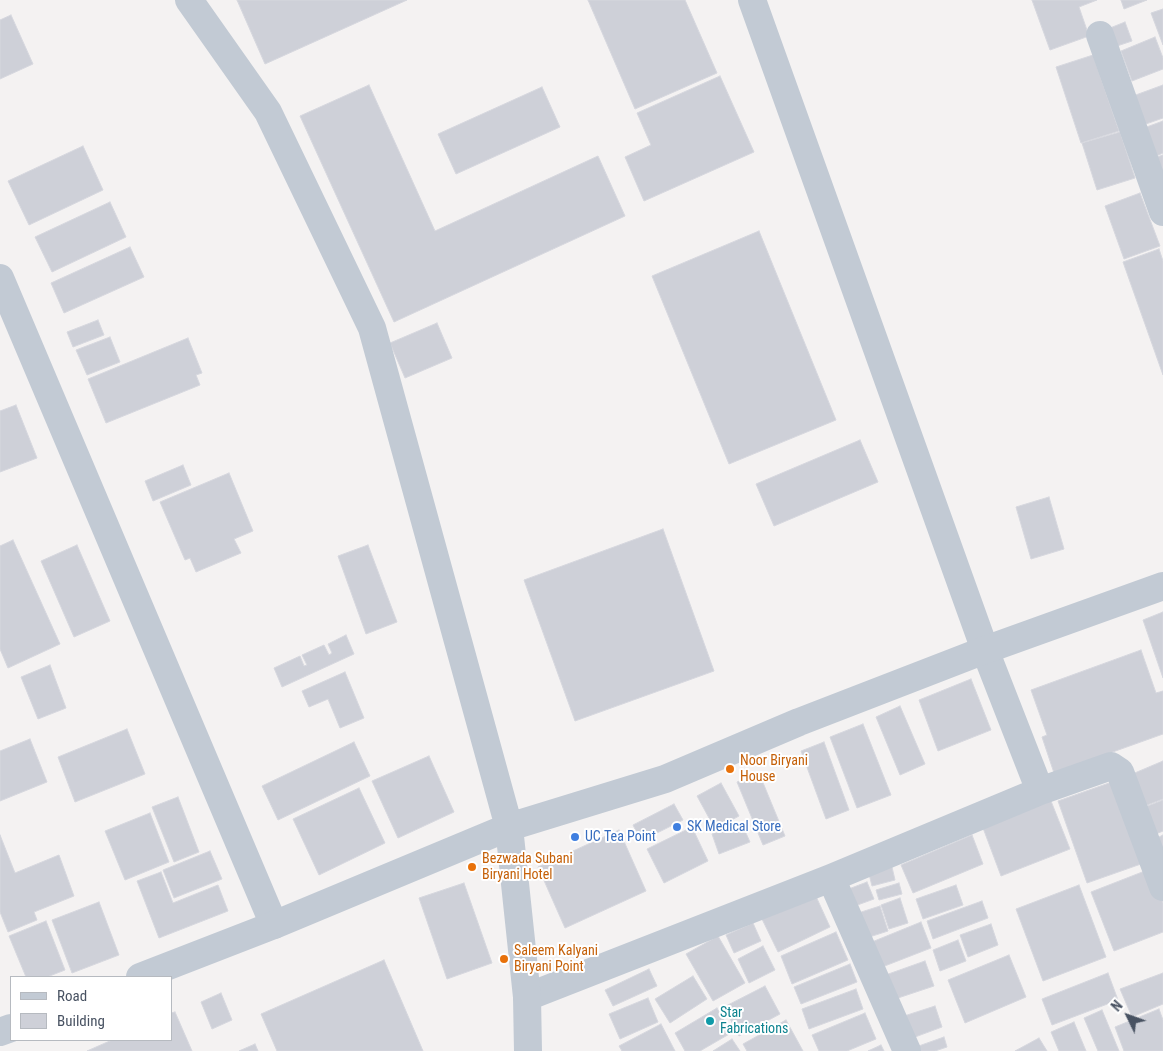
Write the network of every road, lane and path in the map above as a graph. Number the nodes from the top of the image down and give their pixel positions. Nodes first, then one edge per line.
1 (189, 0) edge
2 (752, 0) edge
3 (1100, 35) dead end
4 (1163, 212) edge
5 (0, 278) edge
6 (1163, 586) edge
7 (985, 650) junction
8 (1040, 790) junction
9 (509, 827) junction
10 (830, 878) junction
11 (1163, 887) edge
12 (274, 925) junction
13 (143, 976) edge
14 (527, 997) junction
15 (528, 1051) edge
16 (907, 1051) edge

1 - 9 street
2 - 7 street
3 - 4 street
5 - 12 street
6 - 7 street
7 - 8 street
7 - 9 street
8 - 10 street
8 - 11 street
9 - 12 street
9 - 14 street
10 - 14 street
10 - 16 street
12 - 13 street
14 - 15 street

